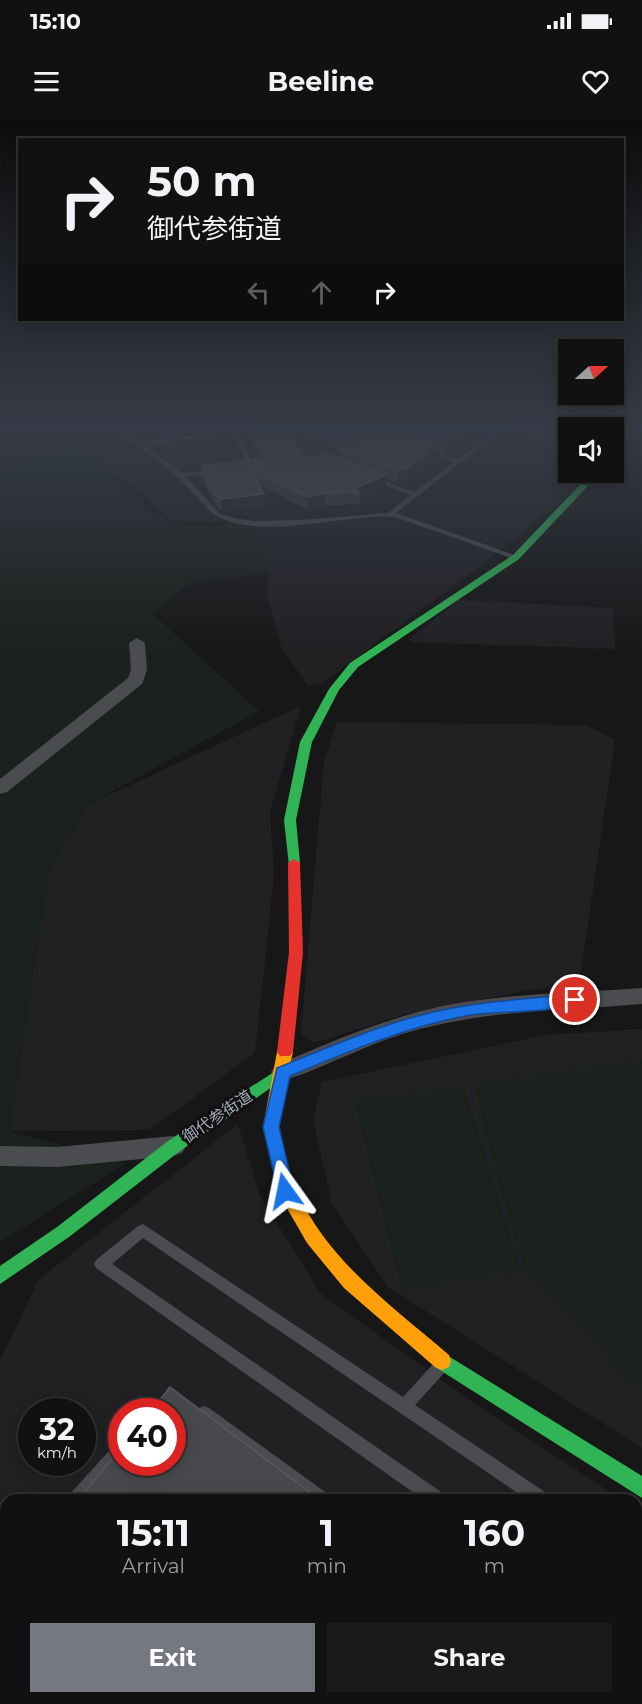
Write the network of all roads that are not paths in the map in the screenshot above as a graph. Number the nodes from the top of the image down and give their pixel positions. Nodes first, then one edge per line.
1 (207, 503) edge
2 (406, 503) edge
3 (568, 503) edge
4 (390, 515) junction
5 (516, 557) junction
6 (137, 643) dead end
7 (0, 788) edge
8 (642, 996) edge
9 (283, 1072) junction
10 (174, 1146) junction
11 (0, 1156) edge
12 (0, 1276) edge
13 (444, 1363) junction
14 (190, 1402) edge
15 (404, 1407) junction
16 (108, 1463) edge
17 (642, 1488) edge
18 (81, 1494) edge
19 (314, 1494) edge
20 (429, 1494) edge
21 (533, 1494) edge

1 - 4 lane
2 - 4 lane
3 - 5 street
4 - 5 lane
5 - 9 street
6 - 7 street
8 - 9 street, 御代参街道
9 - 10 street, 御代参街道
9 - 13 street
10 - 11 street
10 - 12 street, 御代参街道
13 - 15 lane
13 - 17 street
14 - 19 lane
15 - 20 lane
15 - 21 lane
16 - 18 lane

